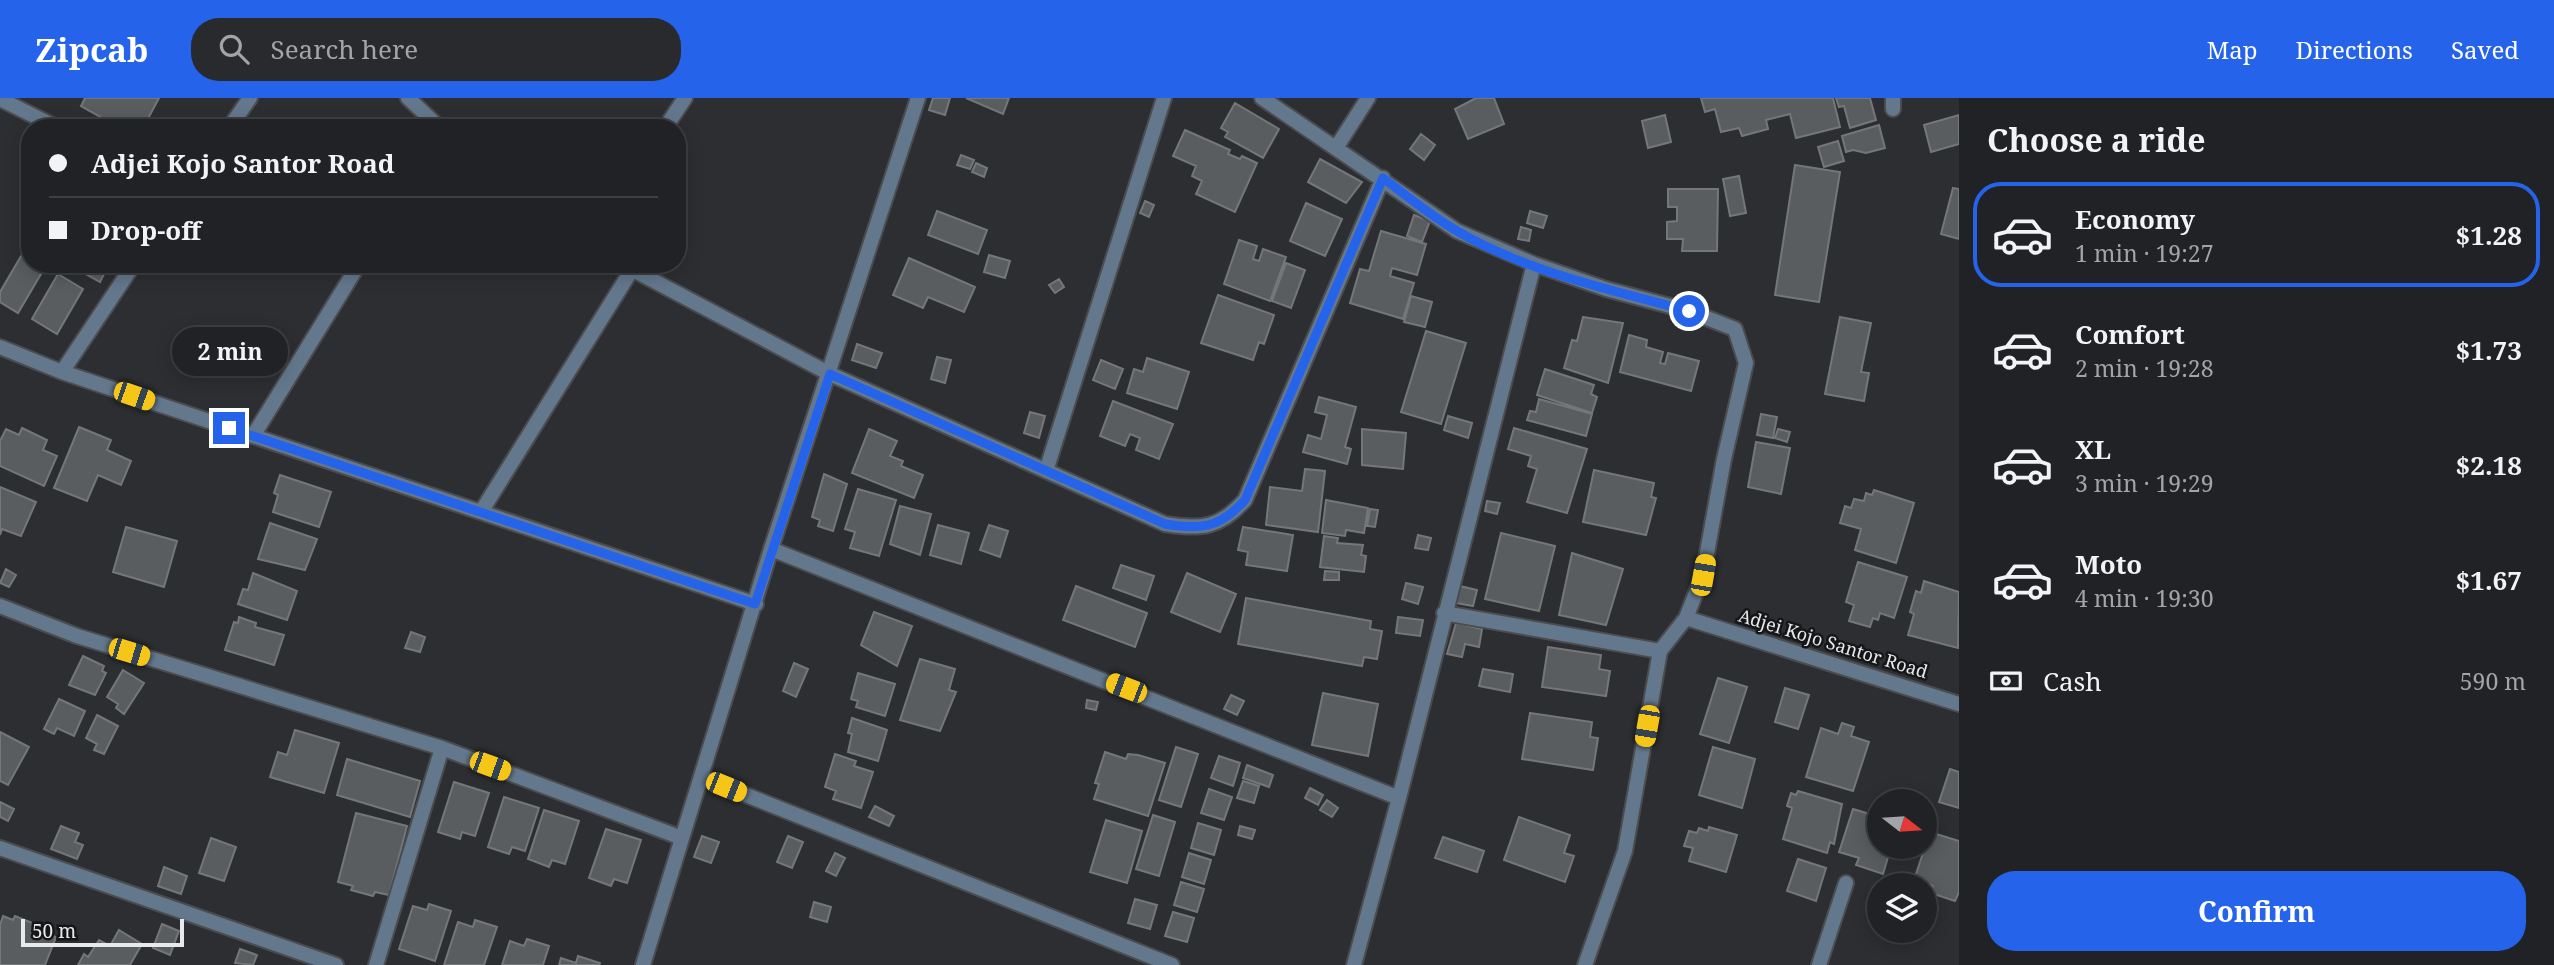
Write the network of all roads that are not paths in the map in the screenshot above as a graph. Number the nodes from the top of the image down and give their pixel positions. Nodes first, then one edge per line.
1 (250, 98) edge
2 (409, 98) edge
3 (685, 98) edge
4 (918, 98) edge
5 (1164, 98) edge
6 (1262, 98) edge
7 (1291, 98) edge
8 (1368, 98) edge
9 (5, 100) edge
10 (1283, 112) junction
11 (41, 119) edge
12 (235, 119) edge
13 (431, 119) edge
14 (671, 119) edge
15 (1336, 148) junction
16 (1383, 178) junction
17 (1534, 264) junction
18 (128, 273) edge
19 (353, 273) edge
20 (622, 273) edge
21 (637, 273) edge
22 (0, 347) edge
23 (62, 372) junction
24 (830, 374) junction
25 (253, 436) junction
26 (1046, 471) junction
27 (481, 512) junction
28 (771, 549) junction
29 (755, 604) junction
30 (0, 606) edge
31 (1444, 612) junction
32 (1686, 618) junction
33 (1660, 651) junction
34 (1959, 704) edge
35 (442, 748) junction
36 (701, 777) junction
37 (1399, 798) junction
38 (682, 838) junction
39 (0, 848) edge
40 (1846, 883) dead end
41 (336, 965) edge
42 (376, 965) edge
43 (643, 965) edge
44 (1172, 965) edge
45 (1354, 965) edge
46 (1585, 965) edge
47 (1819, 965) edge

1 - 12 street
2 - 13 street
3 - 14 street
4 - 24 street
5 - 26 street
6 - 10 street
7 - 10 street
8 - 15 street
9 - 11 street
10 - 15 street
15 - 16 street
16 - 17 street
16 - 26 street
17 - 31 street
17 - 32 street
18 - 23 street
19 - 25 street
20 - 27 street
21 - 24 street
22 - 23 street
23 - 25 street
24 - 26 street
24 - 28 street
25 - 27 street
27 - 29 street
28 - 29 street
28 - 37 street
29 - 36 street
30 - 35 street
31 - 33 street
31 - 37 street
32 - 33 street
32 - 34 street, Adjei Kojo Santor Road
33 - 46 street
35 - 38 street
35 - 42 street
36 - 38 street
36 - 44 street
37 - 45 street
38 - 43 street
39 - 41 street
40 - 47 street

